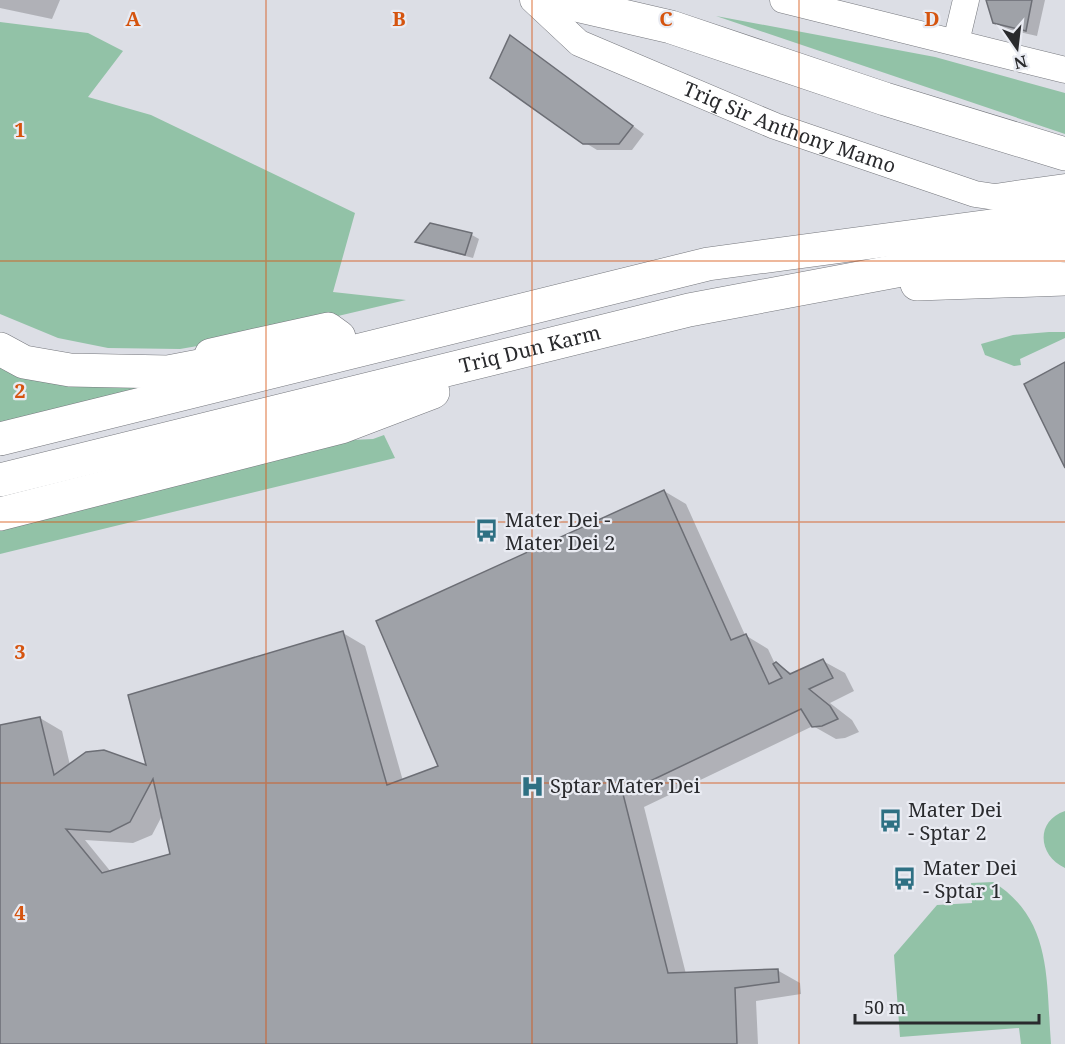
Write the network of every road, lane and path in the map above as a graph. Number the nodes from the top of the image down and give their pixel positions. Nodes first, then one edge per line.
1 (533, 0) edge
2 (554, 0) edge
3 (621, 0) edge
4 (783, 0) edge
5 (966, 0) edge
6 (671, 27) junction
7 (956, 42) junction
8 (1065, 70) edge
9 (1065, 154) edge
10 (1065, 187) edge
11 (1065, 216) edge
12 (1065, 246) edge
13 (708, 264) junction
14 (1065, 279) edge
15 (809, 287) junction
16 (0, 328) edge
17 (339, 336) junction
18 (573, 340) junction
19 (0, 349) edge
20 (0, 439) edge
21 (0, 480) edge
22 (0, 514) edge

1 - 10 street, Triq Sir Anthony Mamo
2 - 6 main road
3 - 6 main road
4 - 7 street
5 - 7 street
6 - 9 main road
7 - 8 street
11 - 13 main road, Triq Dun Karm
12 - 15 main road, Triq Dun Karm
13 - 17 main road
13 - 20 main road, Triq Dun Karm
14 - 15 main road
15 - 18 main road, Triq Dun Karm
16 - 17 main road
17 - 19 main road
18 - 21 main road, Triq Dun Karm
18 - 22 main road

